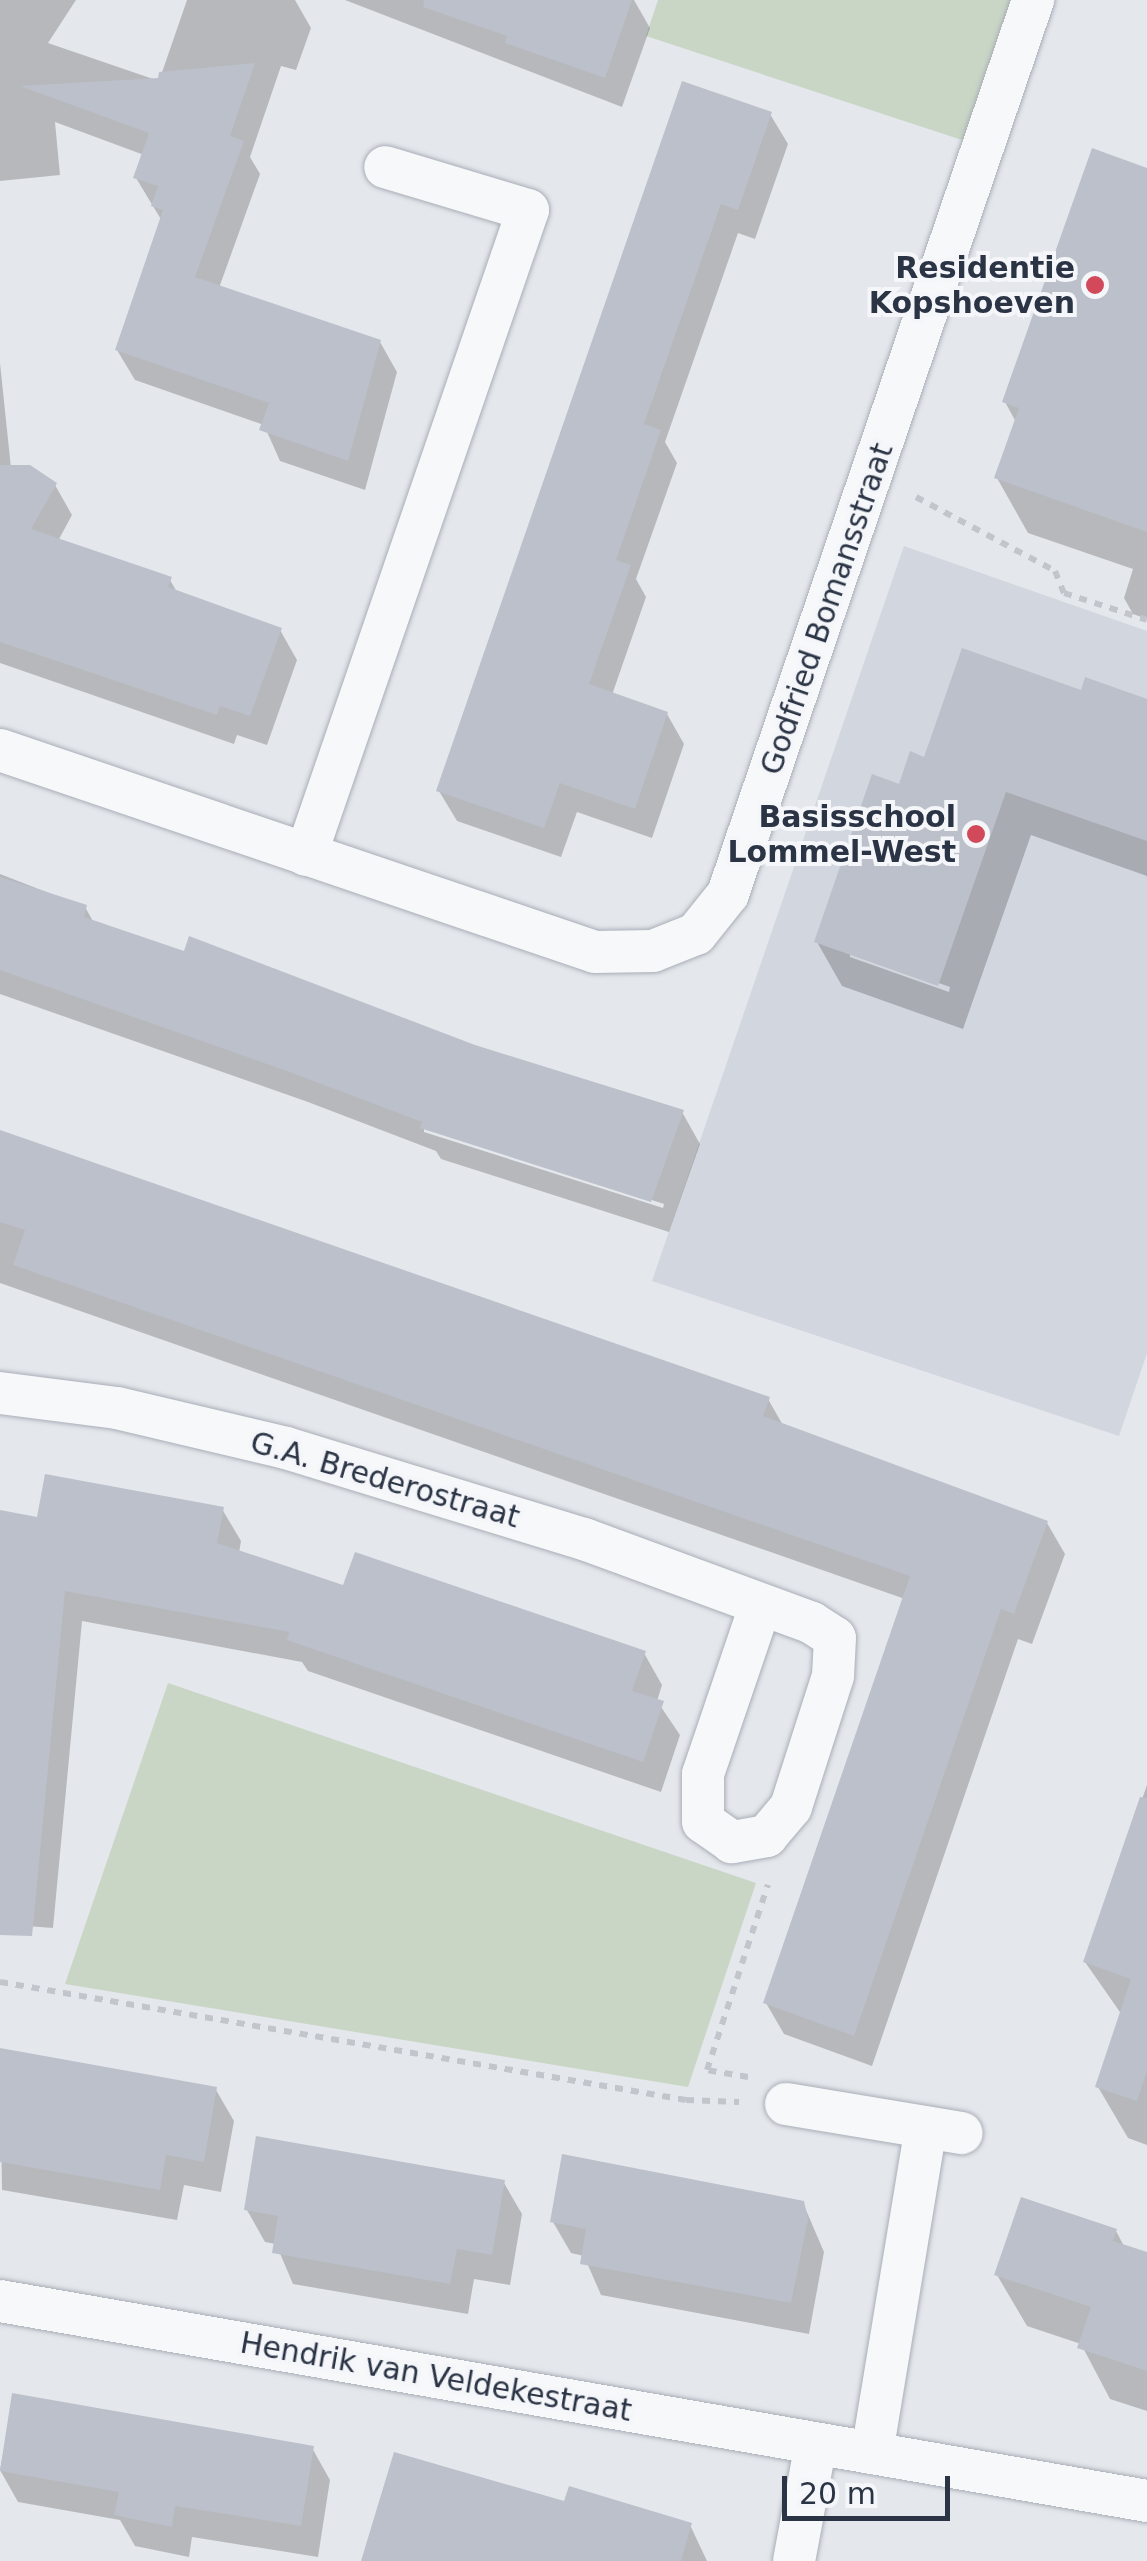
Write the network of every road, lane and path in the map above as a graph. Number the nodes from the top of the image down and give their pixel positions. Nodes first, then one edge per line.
1 (1033, 0) edge
2 (385, 167) dead end
3 (874, 475) junction
4 (1147, 620) edge
5 (0, 750) edge
6 (306, 855) junction
7 (0, 1393) edge
8 (760, 1607) junction
9 (767, 1836) junction
10 (0, 1982) edge
11 (786, 2104) junction
12 (0, 2301) edge
13 (816, 2444) junction
14 (872, 2454) junction
15 (1147, 2501) edge
16 (794, 2561) edge

1 - 3 street, Godfried Bomansstraat
2 - 6 street
3 - 4 path
3 - 6 street, Godfried Bomansstraat
5 - 6 street, Godfried Bomansstraat
7 - 8 street, G.A. Brederostraat
8 - 9 street, G.A. Brederostraat
8 - 9 street
9 - 11 path
10 - 11 path
11 - 14 street
12 - 13 street, Hendrik van Veldekestraat
13 - 14 street, Hendrik van Veldekestraat
13 - 16 street
14 - 15 street, Hendrik van Veldekestraat

